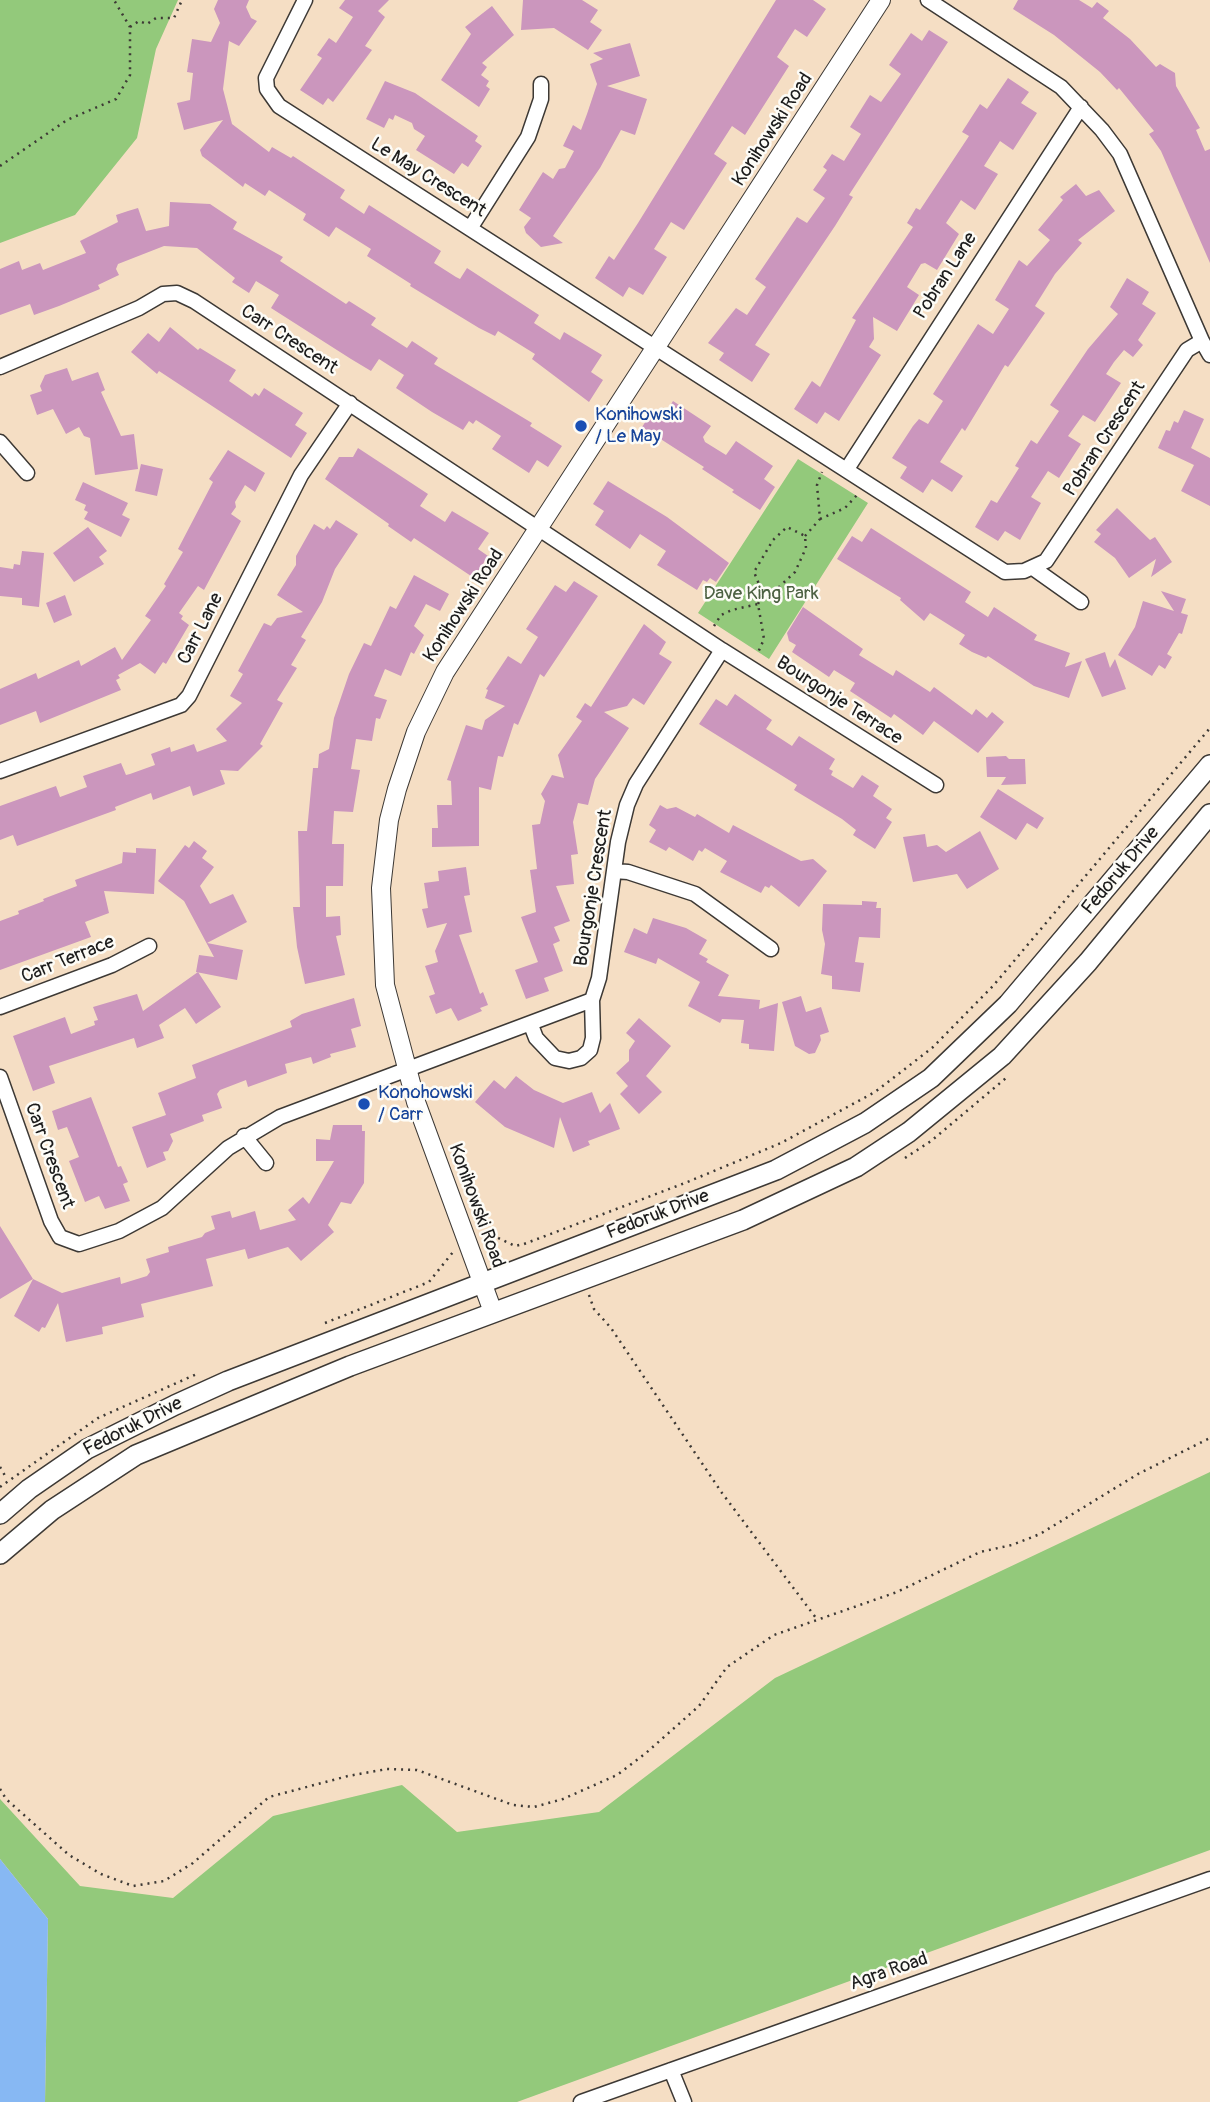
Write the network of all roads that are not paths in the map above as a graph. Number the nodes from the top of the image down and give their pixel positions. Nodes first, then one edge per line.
1 (305, 0) edge
2 (881, 0) edge
3 (928, 0) edge
4 (541, 84) dead end
5 (1080, 107) junction
6 (471, 227) junction
7 (1202, 341) junction
8 (657, 348) junction
9 (1210, 355) edge
10 (0, 367) edge
11 (350, 403) junction
12 (0, 442) edge
13 (847, 468) junction
14 (27, 473) dead end
15 (540, 528) junction
16 (1033, 568) junction
17 (1081, 602) dead end
18 (722, 650) junction
19 (1210, 765) edge
20 (0, 771) edge
21 (936, 786) dead end
22 (1210, 814) edge
23 (614, 871) junction
24 (149, 946) dead end
25 (771, 949) dead end
26 (592, 1000) junction
27 (0, 1007) edge
28 (531, 1025) junction
29 (407, 1070) junction
30 (0, 1077) edge
31 (244, 1136) junction
32 (266, 1163) dead end
33 (482, 1283) junction
34 (493, 1312) junction
35 (0, 1514) edge
36 (0, 1554) edge
37 (1210, 1879) edge
38 (671, 2070) junction
39 (581, 2102) edge
40 (684, 2102) edge

1 - 6 street, Le May Crescent
2 - 8 street, Konihowski Road
3 - 5 street
4 - 6 street
5 - 7 street
5 - 13 street, Pobran Lane
6 - 8 street, Le May Crescent
7 - 9 street
7 - 16 street, Pobran Crescent
8 - 13 street
8 - 15 street, Konihowski Road
10 - 11 street, Carr Crescent
11 - 15 street, Carr Crescent
11 - 20 street, Carr Lane
12 - 14 street
13 - 16 street
15 - 18 street
15 - 29 street, Konihowski Road
16 - 17 street
18 - 21 street, Bourgonje Terrace
18 - 23 street, Bourgonje Crescent
19 - 33 main road, Fedoruk Drive
22 - 34 main road, Fedoruk Drive
23 - 25 street
23 - 26 street, Bourgonje Crescent
24 - 27 street, Carr Terrace
26 - 28 street
26 - 28 street, Bourgonje Crescent
28 - 29 street
29 - 31 street, Carr Crescent
29 - 33 street, Konihowski Road
30 - 31 street, Carr Crescent
31 - 32 street
33 - 34 street, Konihowski Road
33 - 35 main road, Fedoruk Drive
34 - 36 main road, Fedoruk Drive
37 - 38 street, Agra Road
38 - 39 street, Agra Road
38 - 40 street

